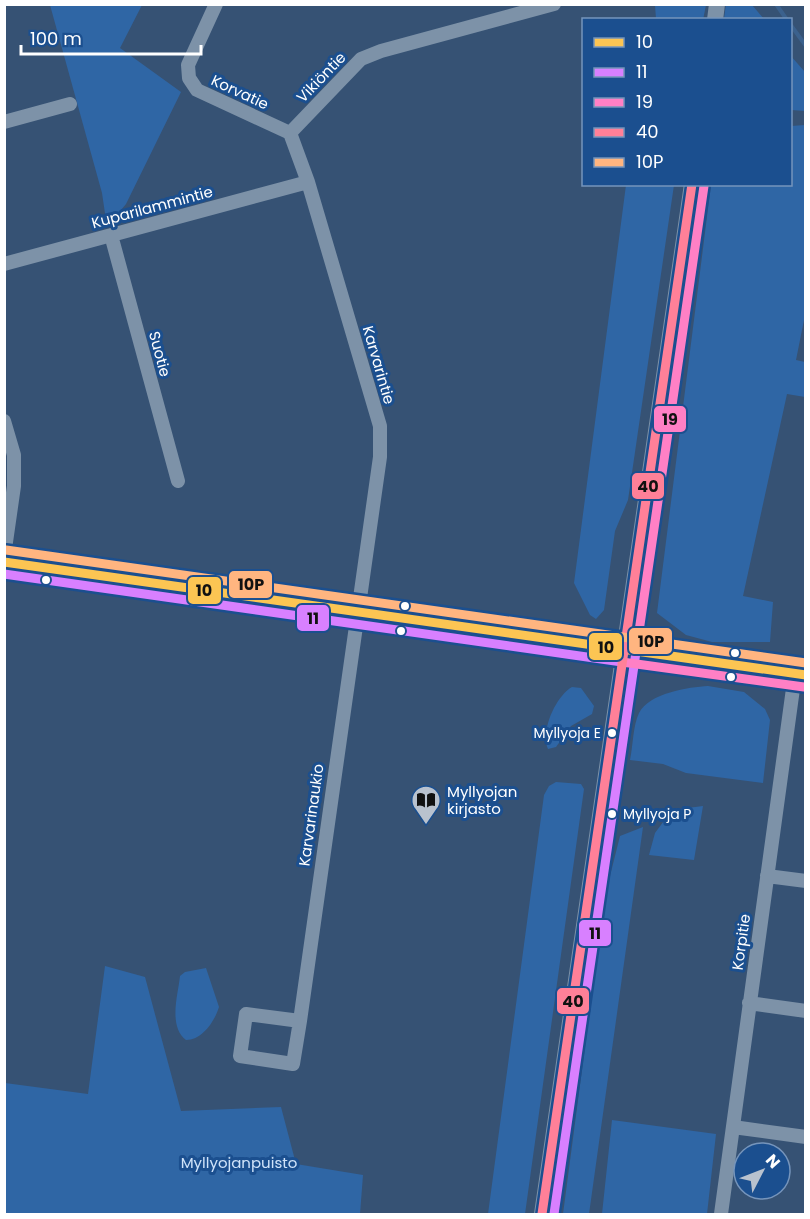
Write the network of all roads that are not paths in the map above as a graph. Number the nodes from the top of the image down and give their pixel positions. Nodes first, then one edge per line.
1 (216, 4) edge
2 (554, 4) edge
3 (70, 104) dead end
4 (4, 122) edge
5 (290, 133) junction
6 (308, 182) junction
7 (692, 186) edge
8 (111, 235) junction
9 (4, 264) edge
10 (4, 421) edge
11 (178, 481) dead end
12 (4, 556) edge
13 (4, 562) edge
14 (356, 613) junction
15 (624, 650) junction
16 (800, 674) edge
17 (767, 876) junction
18 (806, 881) edge
19 (749, 1004) junction
20 (806, 1011) edge
21 (300, 1021) junction
22 (733, 1127) junction
23 (806, 1137) edge
24 (542, 1215) edge
25 (721, 1215) edge

1 - 5 street, Korvatie
2 - 5 street, Vikiöntie
3 - 4 street
5 - 6 street, Karvarintie
6 - 8 street, Kuparilammintie
6 - 14 street, Karvarintie
7 - 15 street
8 - 9 street, Kuparilammintie
8 - 11 street, Suotie
10 - 12 street
13 - 14 street
14 - 15 street
14 - 21 street, Karvarinaukio
15 - 16 street
15 - 24 street
16 - 17 street, Korpitie
17 - 18 street
17 - 19 street, Korpitie
19 - 20 street
19 - 22 street, Korpitie
21 - 21 street, Karvarinaukio
22 - 23 street
22 - 25 street, Korpitie

